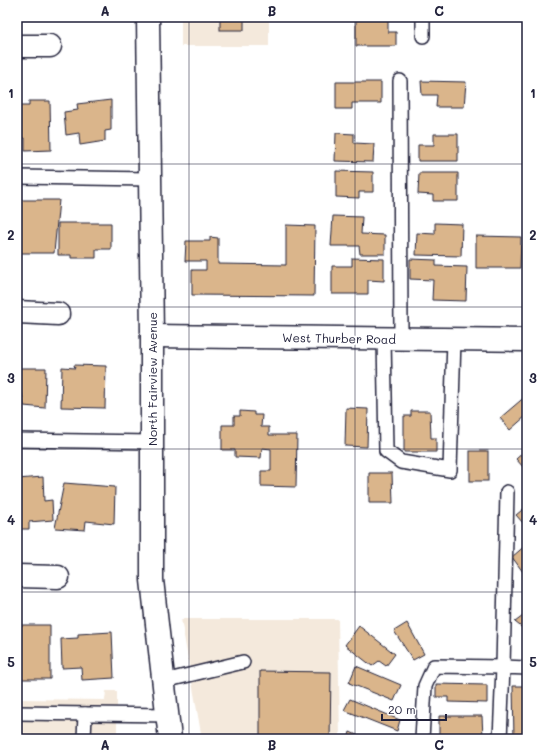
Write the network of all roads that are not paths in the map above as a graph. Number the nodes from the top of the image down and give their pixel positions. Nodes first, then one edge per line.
1 (148, 17) edge
2 (423, 17) edge
3 (423, 36) dead end
4 (17, 46) edge
5 (50, 46) dead end
6 (400, 81) dead end
7 (17, 177) edge
8 (150, 178) junction
9 (17, 312) edge
10 (58, 314) dead end
11 (152, 336) junction
12 (392, 338) junction
13 (454, 339) junction
14 (527, 340) edge
15 (17, 440) edge
16 (152, 442) junction
17 (507, 492) dead end
18 (17, 576) edge
19 (58, 577) dead end
20 (243, 662) dead end
21 (503, 667) junction
22 (527, 668) edge
23 (164, 681) junction
24 (17, 713) edge
25 (85, 714) junction
26 (168, 715) junction
27 (84, 739) edge
28 (170, 739) edge
29 (422, 739) edge
30 (500, 739) edge

1 - 8 street, North Fairview Avenue
2 - 3 lane
4 - 5 street
6 - 12 lane
7 - 8 lane
8 - 11 street, North Fairview Avenue
9 - 10 street
11 - 12 street, West Thurber Road
11 - 16 street, North Fairview Avenue
12 - 13 street, West Thurber Road
12 - 13 lane
13 - 14 street, West Thurber Road
15 - 16 lane
16 - 23 street, North Fairview Avenue
17 - 21 lane
18 - 19 street
20 - 23 lane
21 - 22 lane
21 - 29 lane
21 - 30 lane
23 - 26 street, North Fairview Avenue
24 - 25 lane
25 - 26 lane
25 - 27 lane
26 - 28 street, North Fairview Avenue

